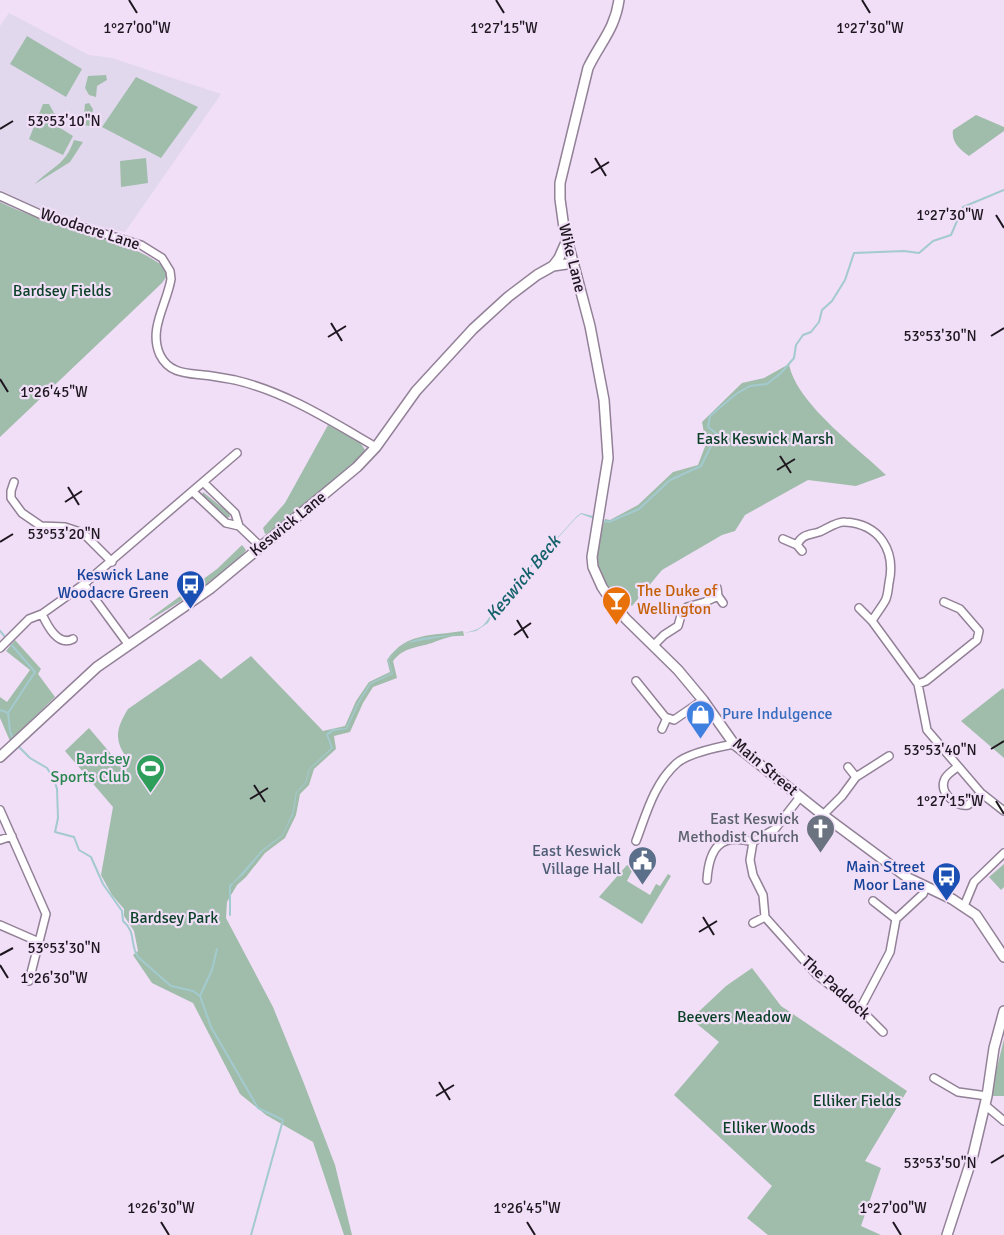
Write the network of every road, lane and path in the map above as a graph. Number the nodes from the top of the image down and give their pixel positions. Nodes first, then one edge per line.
1 (619, 0) edge
2 (0, 196) edge
3 (567, 240) junction
4 (573, 263) junction
5 (553, 266) junction
6 (376, 447) junction
7 (237, 453) dead end
8 (14, 482) dead end
9 (204, 483) junction
10 (193, 492) junction
11 (598, 520) joint
12 (239, 526) junction
13 (783, 539) dead end
14 (260, 546) junction
15 (112, 562) junction
16 (84, 584) junction
17 (944, 602) dead end
18 (723, 603) dead end
19 (859, 608) dead end
20 (42, 614) junction
21 (872, 621) junction
22 (73, 639) dead end
23 (128, 644) junction
24 (2, 646) edge
25 (653, 646) junction
26 (636, 681) dead end
27 (918, 684) junction
28 (703, 700) junction
29 (668, 718) junction
30 (662, 729) dead end
31 (734, 744) junction
32 (890, 756) dead end
33 (0, 757) edge
34 (848, 767) dead end
35 (957, 767) junction
36 (856, 777) junction
37 (981, 793) junction
38 (800, 797) junction
39 (0, 810) edge
40 (1004, 811) edge
41 (823, 814) junction
42 (12, 836) junction
43 (0, 840) edge
44 (636, 842) dead end
45 (753, 842) junction
46 (1004, 853) edge
47 (707, 880) dead end
48 (926, 887) junction
49 (873, 901) dead end
50 (964, 906) junction
51 (765, 917) junction
52 (896, 919) junction
53 (753, 923) dead end
54 (0, 924) edge
55 (39, 942) junction
56 (1004, 957) edge
57 (29, 981) dead end
58 (860, 1009) junction
59 (1004, 1011) edge
60 (883, 1032) dead end
61 (934, 1078) dead end
62 (986, 1101) junction
63 (1004, 1121) edge
64 (947, 1235) edge

1 - 3 street, Wike Lane
2 - 6 street, Woodacre Lane
3 - 4 street, Wike Lane
3 - 5 street
4 - 5 street, Keswick Lane
4 - 11 street, Wike Lane
5 - 6 street, Keswick Lane
6 - 14 street, Keswick Lane
7 - 9 street
8 - 15 street
9 - 10 street
9 - 12 street
10 - 12 street
10 - 15 street
11 - 25 street, Main Street
12 - 14 street
13 - 21 street
14 - 23 street, Keswick Lane
15 - 16 street
16 - 20 street
16 - 23 street
17 - 27 street
18 - 25 street
19 - 21 street
20 - 22 street
20 - 24 street
21 - 27 street
23 - 33 street, Keswick Lane
25 - 28 street, Main Street
26 - 29 street
27 - 35 street
28 - 29 street
28 - 31 street, Main Street
29 - 30 street
31 - 38 street, Main Street
31 - 44 street
32 - 36 street
34 - 36 street
35 - 37 street
35 - 37 street
36 - 41 street
37 - 40 street
38 - 41 street, Main Street
38 - 45 street
39 - 42 street
41 - 48 street, Main Street
42 - 43 street
42 - 55 street
45 - 47 street
45 - 51 street
46 - 50 street
48 - 50 street, Main Street
48 - 52 street
49 - 52 street
50 - 56 street, Main Street
51 - 53 street
51 - 58 street, The Paddock
52 - 58 street
54 - 55 street
55 - 57 street
58 - 60 street, The Paddock
59 - 62 street
61 - 62 street
62 - 63 street
62 - 64 street

